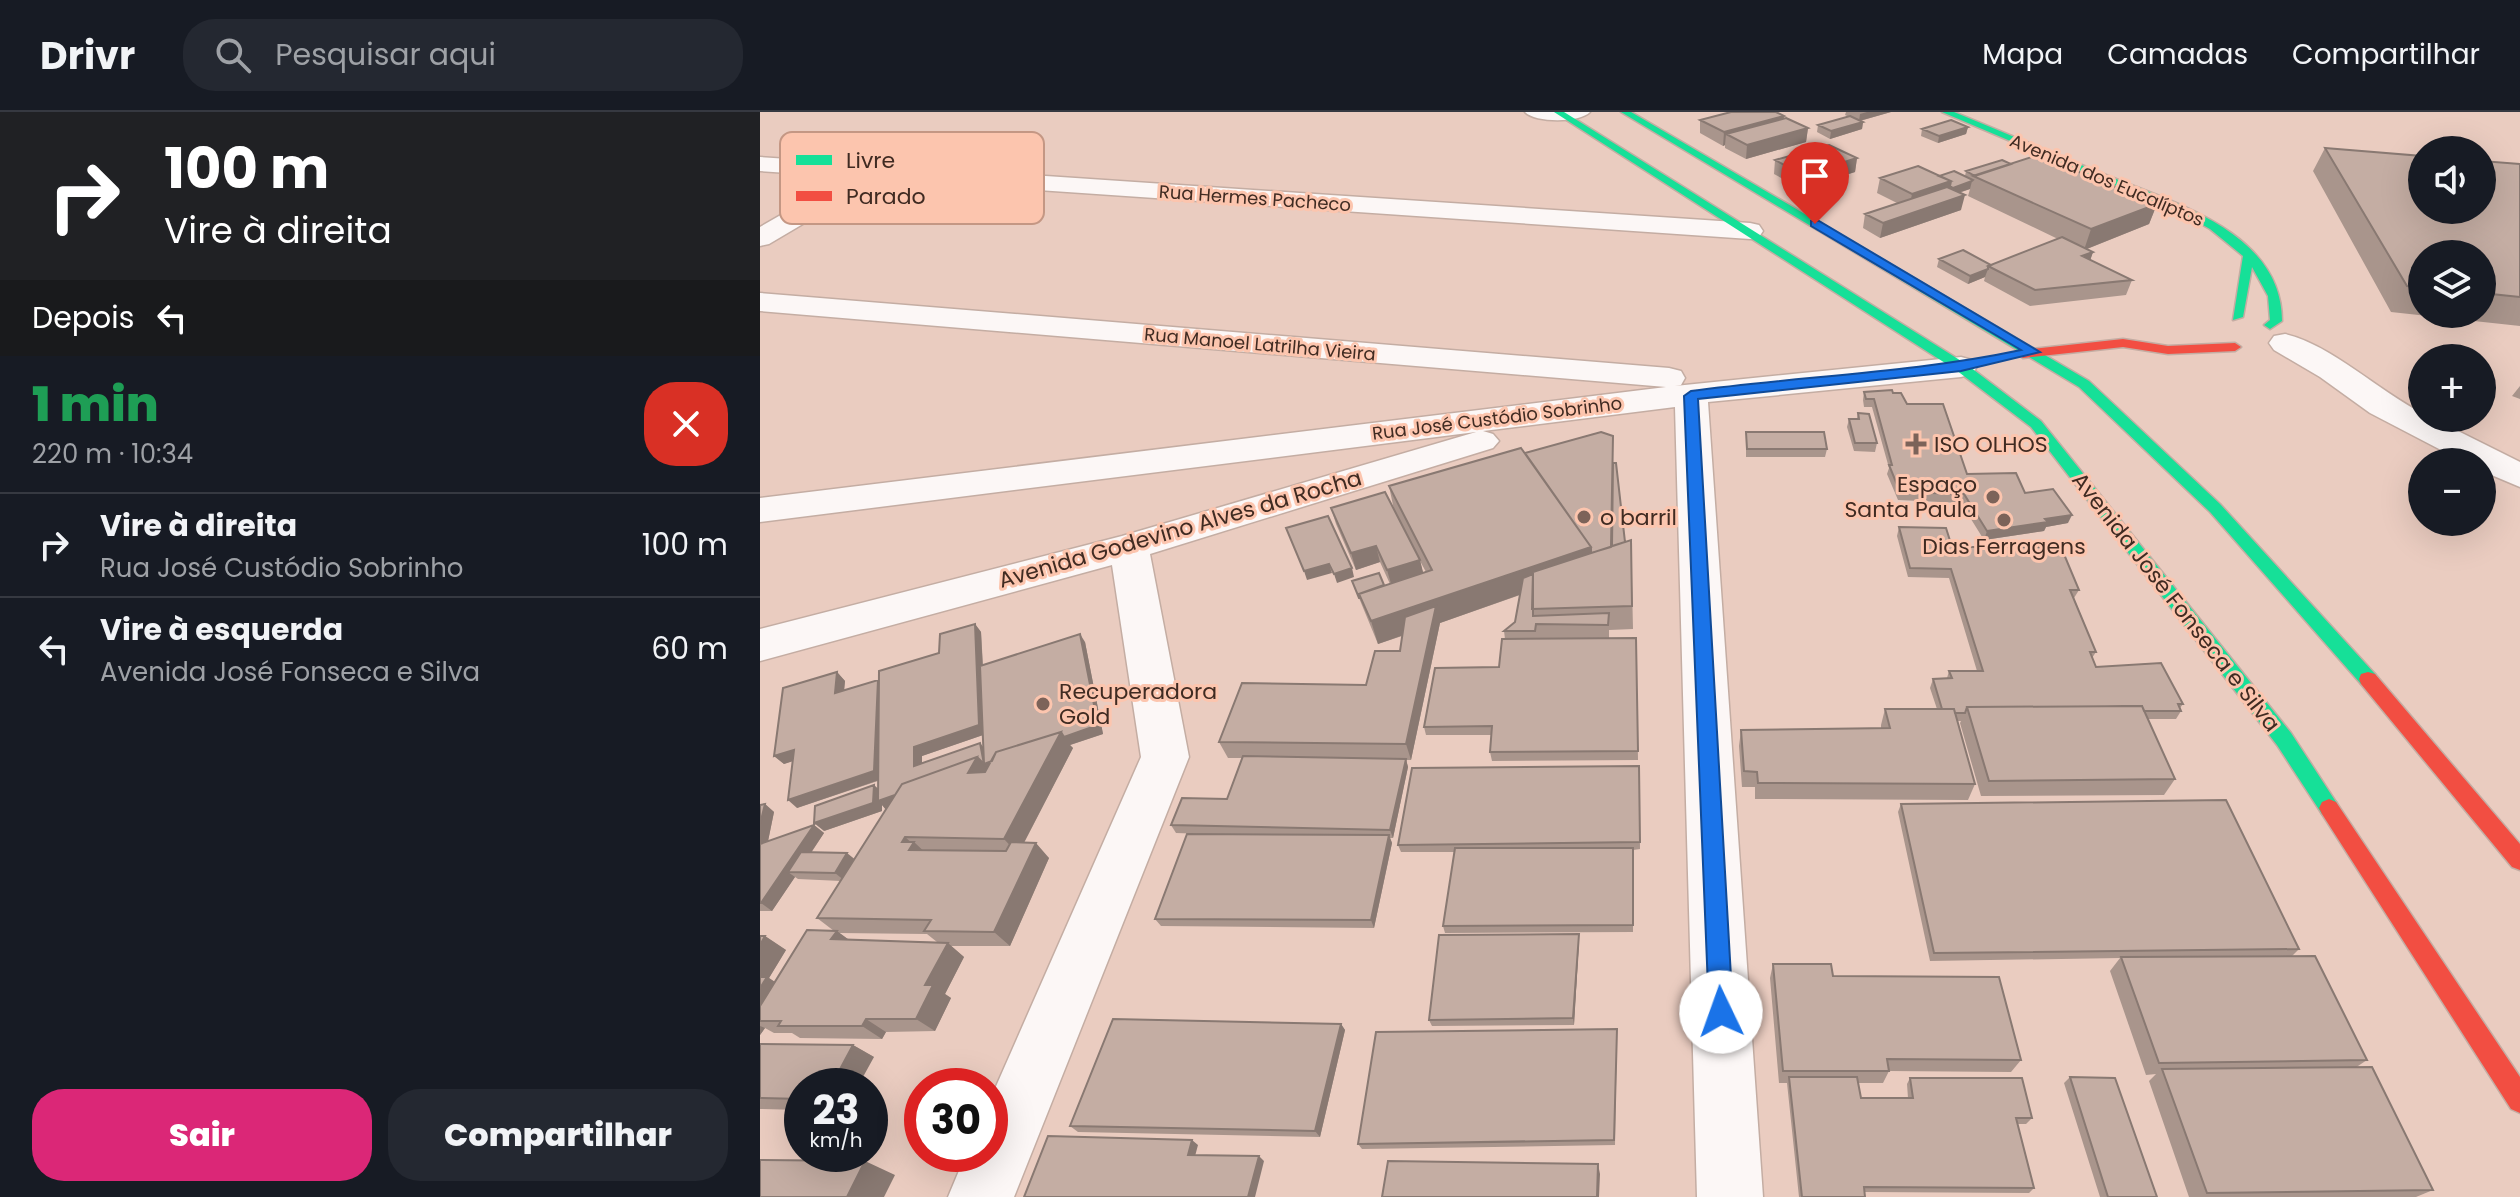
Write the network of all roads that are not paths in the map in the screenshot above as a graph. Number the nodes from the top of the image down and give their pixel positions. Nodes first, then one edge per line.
1 (1536, 112) edge
2 (1566, 112) edge
3 (1625, 112) edge
4 (1946, 112) edge
5 (760, 164) edge
6 (780, 165) edge
7 (1044, 183) edge
8 (784, 224) edge
9 (1750, 231) junction
10 (760, 238) edge
11 (2249, 254) junction
12 (760, 302) edge
13 (2237, 317) junction
14 (2167, 330) dead end
15 (2123, 343) junction
16 (2264, 345) junction
17 (2033, 352) junction
18 (1984, 362) junction
19 (1759, 386) junction
20 (1691, 396) junction
21 (1599, 405) junction
22 (2520, 476) edge
23 (760, 510) edge
24 (1129, 547) junction
25 (760, 645) edge
26 (2520, 860) edge
27 (2520, 1100) edge
28 (981, 1197) edge
29 (1730, 1197) edge

1 - 2 street
2 - 9 main road, Avenida José Fonseca e Silva
3 - 17 main road
4 - 11 main road, Avenida dos Eucalíptos
5 - 6 street, Rua Hermes Pacheco
7 - 9 street, Rua Hermes Pacheco
8 - 10 street
9 - 18 main road, Avenida José Fonseca e Silva
11 - 13 main road
11 - 16 main road, Avenida dos Eucalíptos
12 - 19 street, Rua Manoel Latrilha Vieira
13 - 16 main road
13 - 16 main road
14 - 15 main road
15 - 16 main road, Rua José Custódio Sobrinho
15 - 17 main road, Rua José Custódio Sobrinho
16 - 22 street
17 - 18 main road, Rua José Custódio Sobrinho
17 - 26 main road
18 - 19 street, Rua José Custódio Sobrinho
18 - 27 main road, Avenida José Fonseca e Silva
19 - 20 street, Rua José Custódio Sobrinho
20 - 21 street, Rua José Custódio Sobrinho
20 - 29 street
21 - 23 street, Rua José Custódio Sobrinho
21 - 24 street, Avenida Godevino Alves da Rocha
24 - 25 street, Avenida Godevino Alves da Rocha
24 - 28 street

